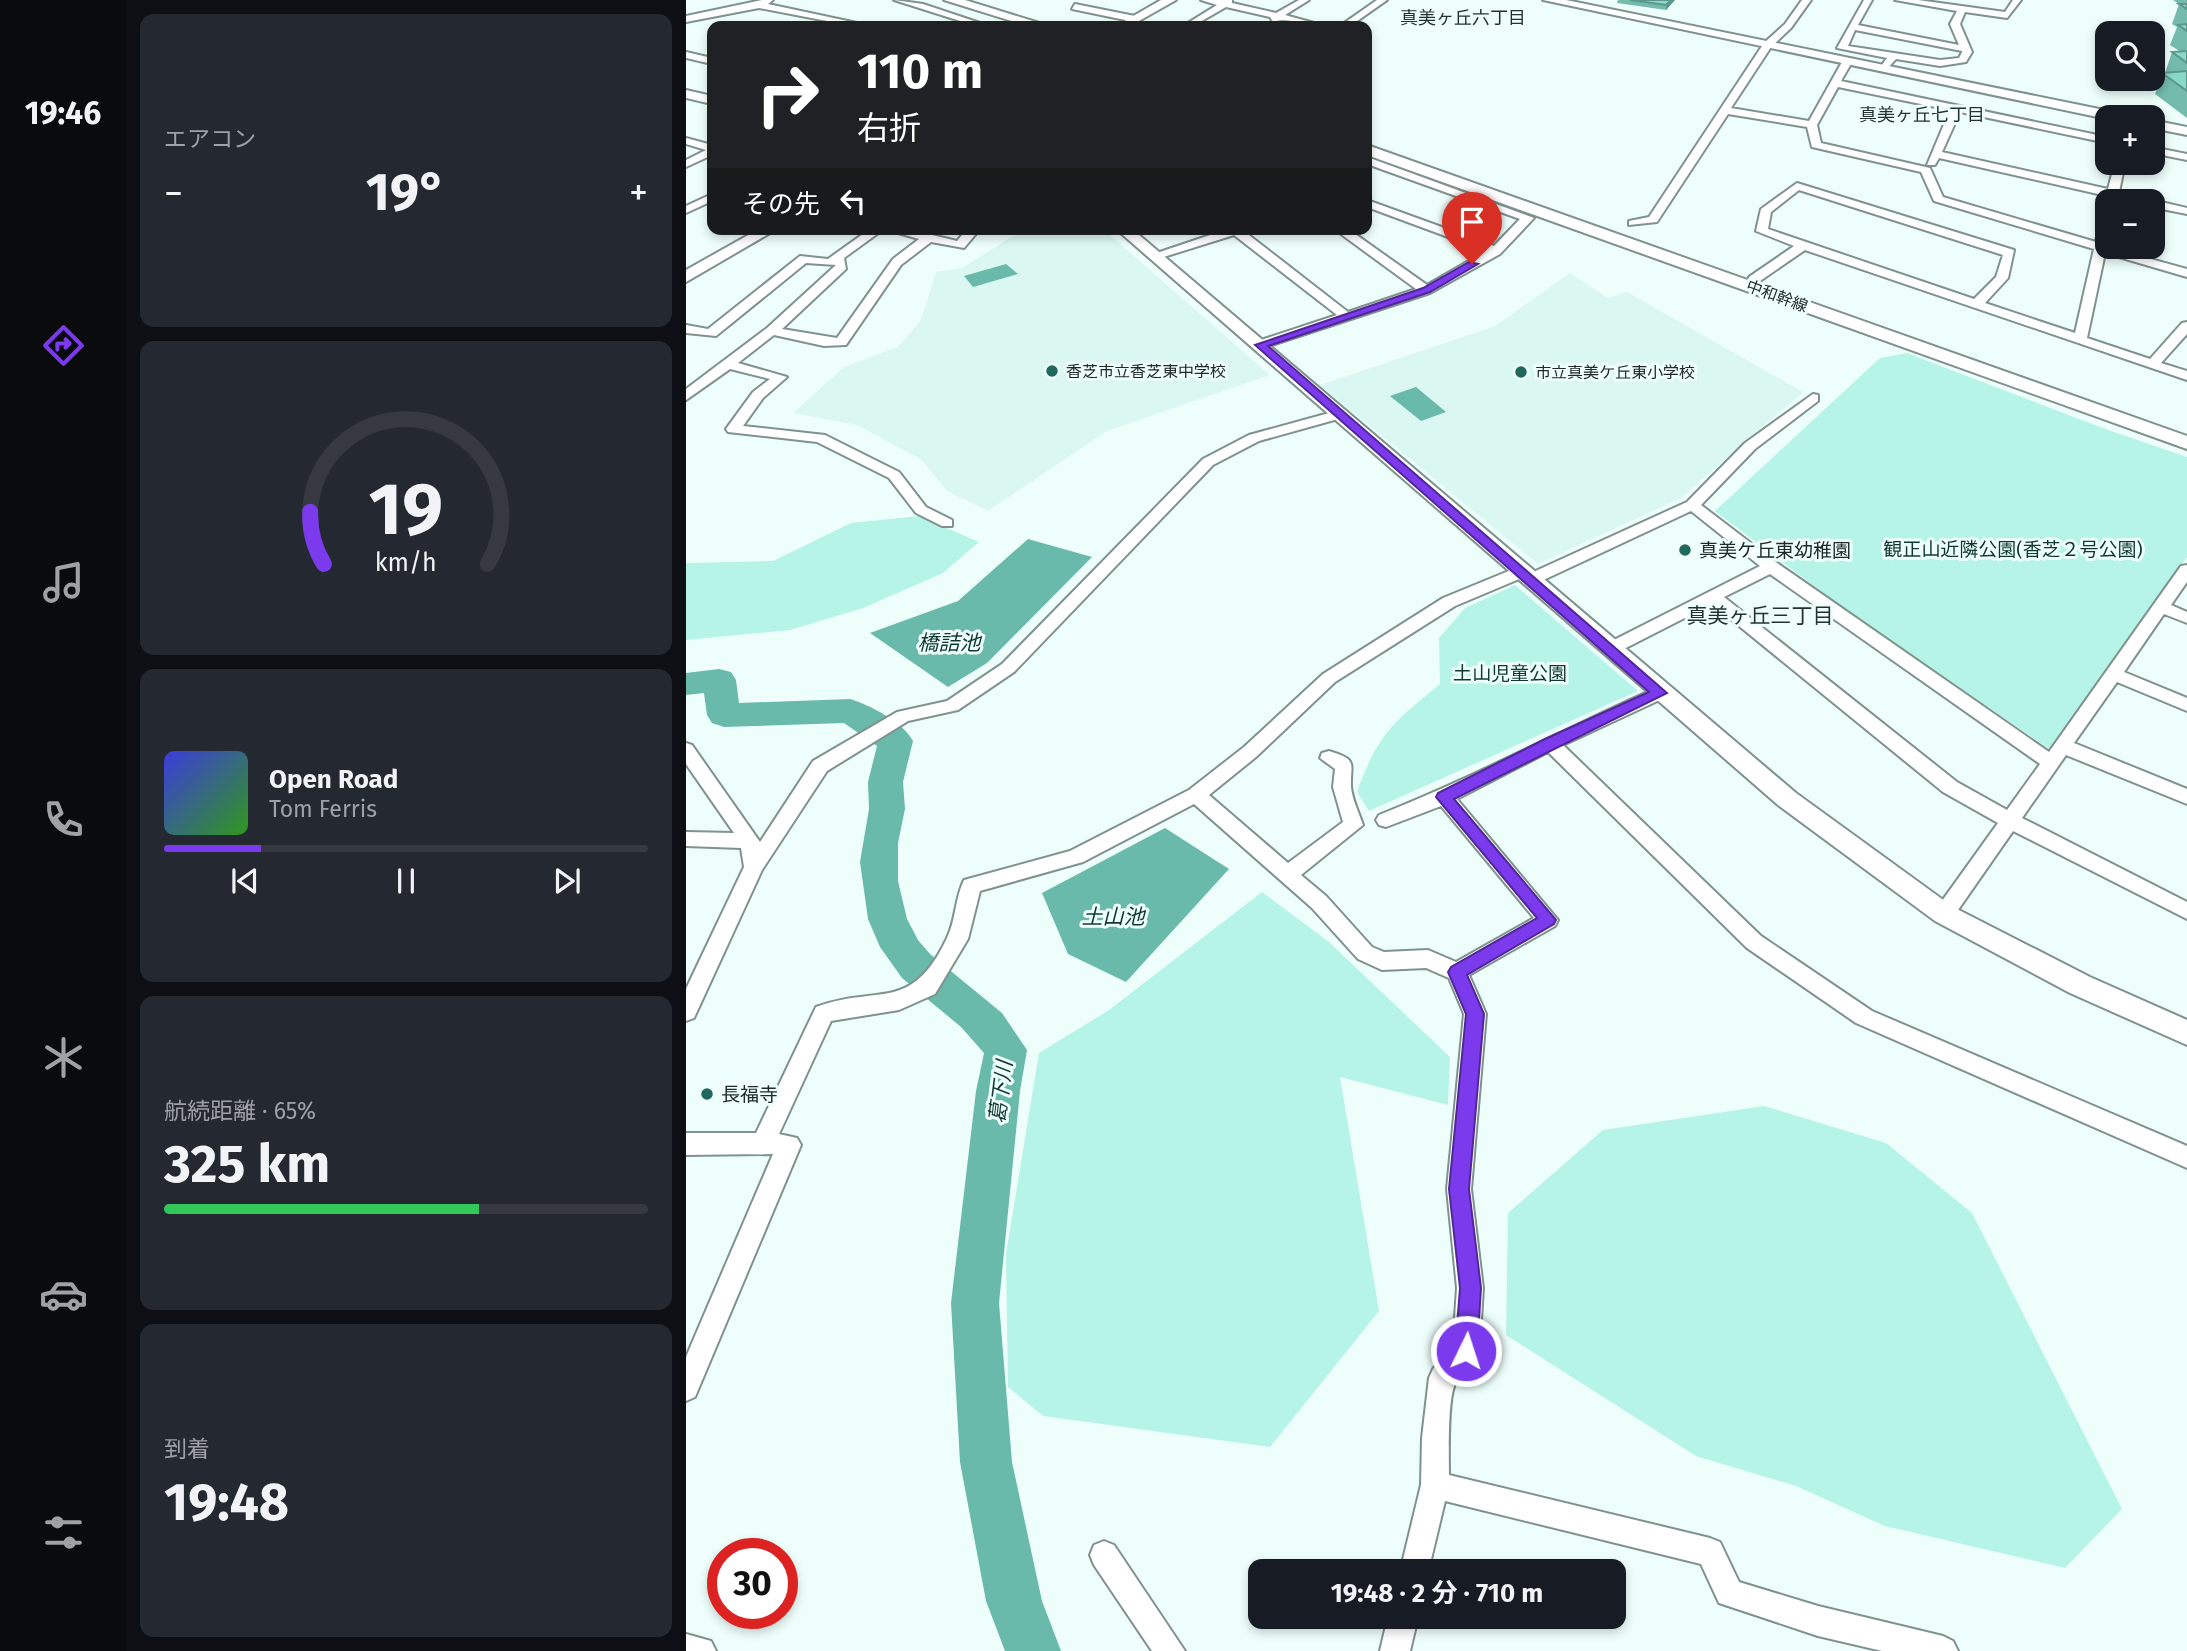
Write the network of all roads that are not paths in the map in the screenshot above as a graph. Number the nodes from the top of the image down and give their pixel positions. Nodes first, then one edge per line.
1 (898, 0) edge
2 (930, 0) edge
3 (951, 0) edge
4 (1089, 0) edge
5 (1170, 0) edge
6 (1182, 0) edge
7 (1205, 0) edge
8 (1305, 0) edge
9 (1383, 0) edge
10 (1549, 0) edge
11 (1807, 0) edge
12 (1868, 0) edge
13 (1899, 0) edge
14 (2017, 0) edge
15 (764, 2) edge
16 (1228, 2) edge
17 (1581, 3) edge
18 (1962, 9) junction
19 (1277, 17) junction
20 (686, 19) edge
21 (845, 21) edge
22 (967, 21) edge
23 (999, 21) edge
24 (1024, 21) edge
25 (1127, 21) edge
26 (1138, 21) edge
27 (1139, 21) edge
28 (1196, 21) edge
29 (1270, 21) edge
30 (1296, 21) edge
31 (1352, 21) edge
32 (707, 24) edge
33 (1853, 27) junction
34 (1767, 45) junction
35 (1965, 49) junction
36 (686, 55) edge
37 (1893, 55) junction
38 (707, 60) edge
39 (1847, 62) junction
40 (1884, 69) junction
41 (1835, 83) junction
42 (686, 94) edge
43 (707, 99) edge
44 (1956, 108) junction
45 (1725, 110) junction
46 (2095, 112) edge
47 (1812, 125) junction
48 (2165, 127) edge
49 (2187, 131) edge
50 (2095, 137) edge
51 (686, 141) edge
52 (1372, 145) edge
53 (707, 148) edge
54 (1372, 152) edge
55 (707, 153) edge
56 (2165, 153) edge
57 (1937, 154) junction
58 (2187, 157) edge
59 (1372, 162) edge
60 (686, 164) edge
61 (1926, 170) junction
62 (2095, 194) edge
63 (1938, 199) junction
64 (707, 200) edge
65 (1372, 205) edge
66 (2165, 206) edge
67 (686, 210) edge
68 (2187, 211) edge
69 (1909, 222) junction
70 (1633, 223) dead end
71 (744, 235) edge
72 (760, 235) edge
73 (870, 235) edge
74 (915, 235) edge
75 (969, 235) edge
76 (1130, 235) edge
77 (1221, 235) edge
78 (1243, 235) edge
79 (1348, 235) edge
80 (928, 238) junction
81 (2095, 246) edge
82 (1801, 247) junction
83 (1496, 251) junction
84 (1154, 256) junction
85 (838, 258) junction
86 (2098, 259) edge
87 (2138, 259) edge
88 (686, 267) edge
89 (2187, 273) edge
90 (686, 278) edge
91 (1753, 280) junction
92 (1426, 290) junction
93 (1976, 304) junction
94 (1346, 316) junction
95 (2187, 326) edge
96 (686, 329) edge
97 (772, 331) junction
98 (2080, 340) junction
99 (1260, 345) junction
100 (2153, 364) junction
101 (730, 365) junction
102 (2187, 376) edge
103 (686, 396) edge
104 (1813, 398) dead end
105 (1340, 414) junction
106 (2187, 434) edge
107 (2187, 443) edge
108 (1692, 505) junction
109 (947, 523) dead end
110 (1771, 567) junction
111 (2187, 570) edge
112 (1526, 575) junction
113 (1711, 595) junction
114 (2162, 607) junction
115 (2187, 618) edge
116 (1609, 649) junction
117 (2114, 674) junction
118 (1660, 693) junction
119 (2187, 705) edge
120 (1550, 743) junction
121 (2061, 745) junction
122 (686, 750) edge
123 (1329, 758) dead end
124 (2050, 762) junction
125 (1196, 795) junction
126 (1444, 797) junction
127 (2187, 797) edge
128 (1386, 820) dead end
129 (2010, 821) junction
130 (686, 839) edge
131 (750, 841) junction
132 (754, 867) junction
133 (1288, 874) junction
134 (2187, 911) edge
135 (1944, 914) junction
136 (1457, 972) junction
137 (686, 1012) edge
138 (2187, 1033) edge
139 (762, 1143) junction
140 (686, 1144) edge
141 (2187, 1157) edge
142 (686, 1388) edge
143 (1435, 1485) junction
144 (1104, 1555) dead end
145 (1417, 1559) edge
146 (1400, 1629) edge
147 (686, 1649) edge
148 (701, 1651) edge
149 (1170, 1651) edge
150 (1395, 1651) edge
151 (1943, 1651) edge

1 - 22 street
2 - 23 main road
3 - 24 main road
4 - 25 street
5 - 26 street
6 - 27 street
7 - 16 street
8 - 19 street
9 - 31 street
10 - 17 street
11 - 34 street
12 - 33 street
13 - 18 street
14 - 18 street
15 - 20 street
15 - 21 street
16 - 19 street
16 - 28 street
17 - 34 street
18 - 35 street
19 - 29 street
19 - 30 street
20 - 32 street
33 - 35 street
33 - 37 street
34 - 39 street
34 - 45 street
35 - 37 street
36 - 38 street
37 - 40 street
39 - 40 street
39 - 41 street
40 - 46 street
41 - 44 street
41 - 47 street
42 - 43 street
44 - 50 street
44 - 57 street
45 - 47 street
45 - 70 street
47 - 61 street
48 - 49 street
51 - 53 street
52 - 91 main road, 中和幹線
54 - 107 main road, 中和幹線
55 - 60 street
56 - 58 street
57 - 61 street
57 - 62 street
59 - 83 street
61 - 63 street
63 - 69 street
63 - 81 street
64 - 67 street
65 - 83 street
66 - 68 street
69 - 82 street
69 - 93 street
71 - 88 street
72 - 90 street
73 - 85 street
74 - 80 street
75 - 80 street
76 - 84 street
77 - 84 street
78 - 94 street
79 - 92 street
80 - 97 street
82 - 91 street
82 - 93 street
83 - 92 street
84 - 99 street
85 - 96 street
85 - 97 street
86 - 98 street
87 - 89 street
91 - 106 main road, 中和幹線
92 - 94 street
93 - 98 street
94 - 99 street
95 - 100 street
97 - 101 street
98 - 100 street
99 - 105 street
100 - 102 street
101 - 103 street
101 - 109 street
104 - 108 street
105 - 112 street
105 - 132 street
108 - 110 street
108 - 112 street
110 - 113 street
110 - 124 street
111 - 114 street
112 - 116 street
112 - 125 street
113 - 116 street
113 - 129 street
114 - 115 street
114 - 117 street
116 - 118 street
117 - 119 street
117 - 121 street
118 - 120 street
118 - 135 street
120 - 126 street
120 - 141 street
121 - 124 street
121 - 127 street
122 - 131 street
123 - 133 street
124 - 129 street
125 - 133 street
125 - 139 street
126 - 128 street
126 - 136 street
129 - 134 street
129 - 135 street
130 - 131 street
131 - 132 street
132 - 137 street
133 - 136 street
135 - 138 street
136 - 143 street
139 - 140 street
139 - 142 street
143 - 145 street
143 - 151 street
144 - 149 street
146 - 150 street
147 - 148 street

